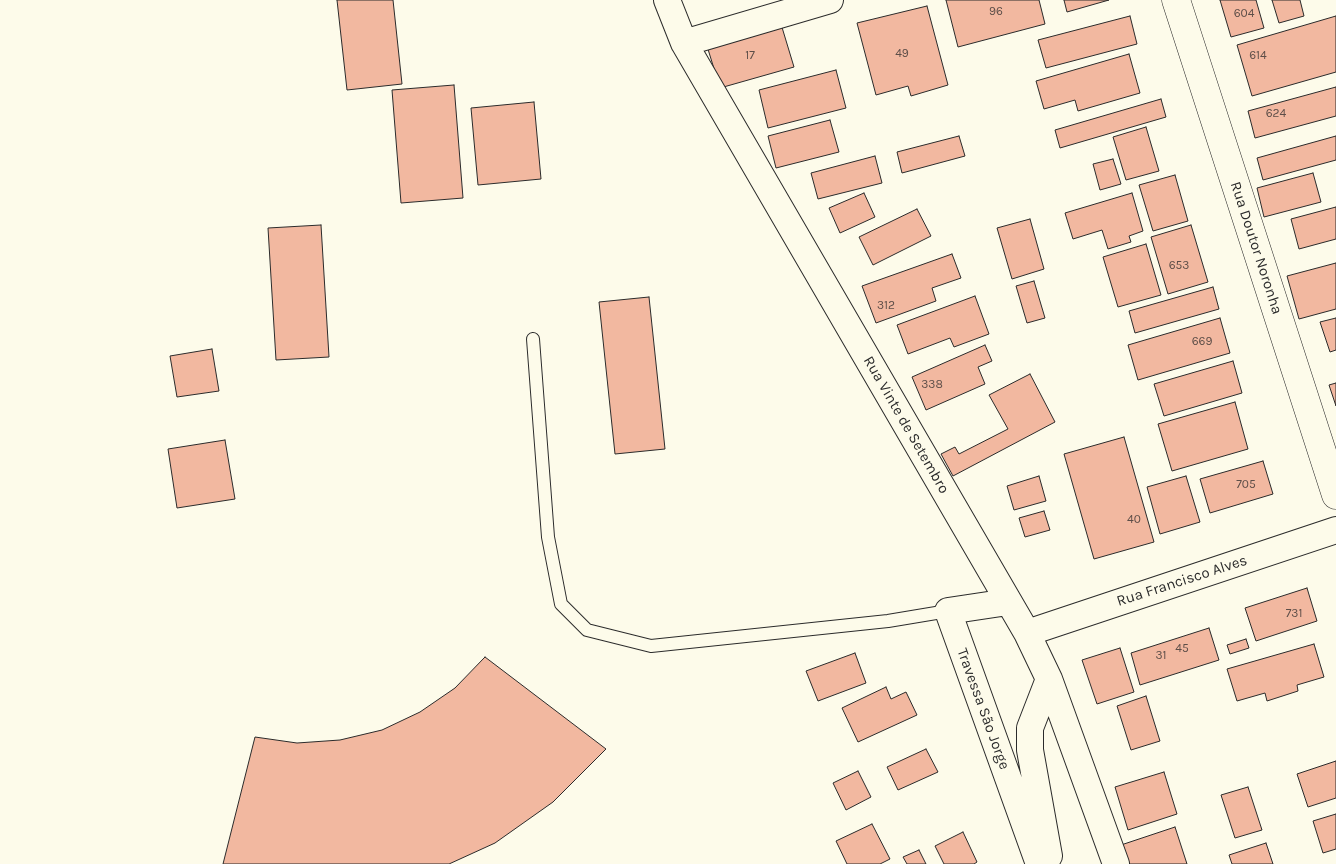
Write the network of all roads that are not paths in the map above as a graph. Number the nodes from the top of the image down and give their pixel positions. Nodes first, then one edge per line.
1 (667, 0) edge
2 (830, 0) edge
3 (1176, 0) edge
4 (684, 43) junction
5 (533, 339) dead end
6 (1336, 495) edge
7 (1336, 530) edge
8 (1008, 602) junction
9 (948, 611) junction
10 (1027, 633) junction
11 (1049, 679) junction
12 (1039, 864) edge
13 (1051, 864) edge
14 (1116, 864) edge

1 - 4 street, Rua Vinte de Setembro
2 - 4 street
3 - 6 street, Rua Doutor Noronha
4 - 8 street, Rua Vinte de Setembro
5 - 9 lane
7 - 10 street, Rua Francisco Alves
8 - 9 street
8 - 10 street, Rua Vinte de Setembro
9 - 12 street, Travessa São Jorge
10 - 11 street, Rua Vinte de Setembro
11 - 13 street, Travessa São Jorge
11 - 14 street, Rua Vinte de Setembro

